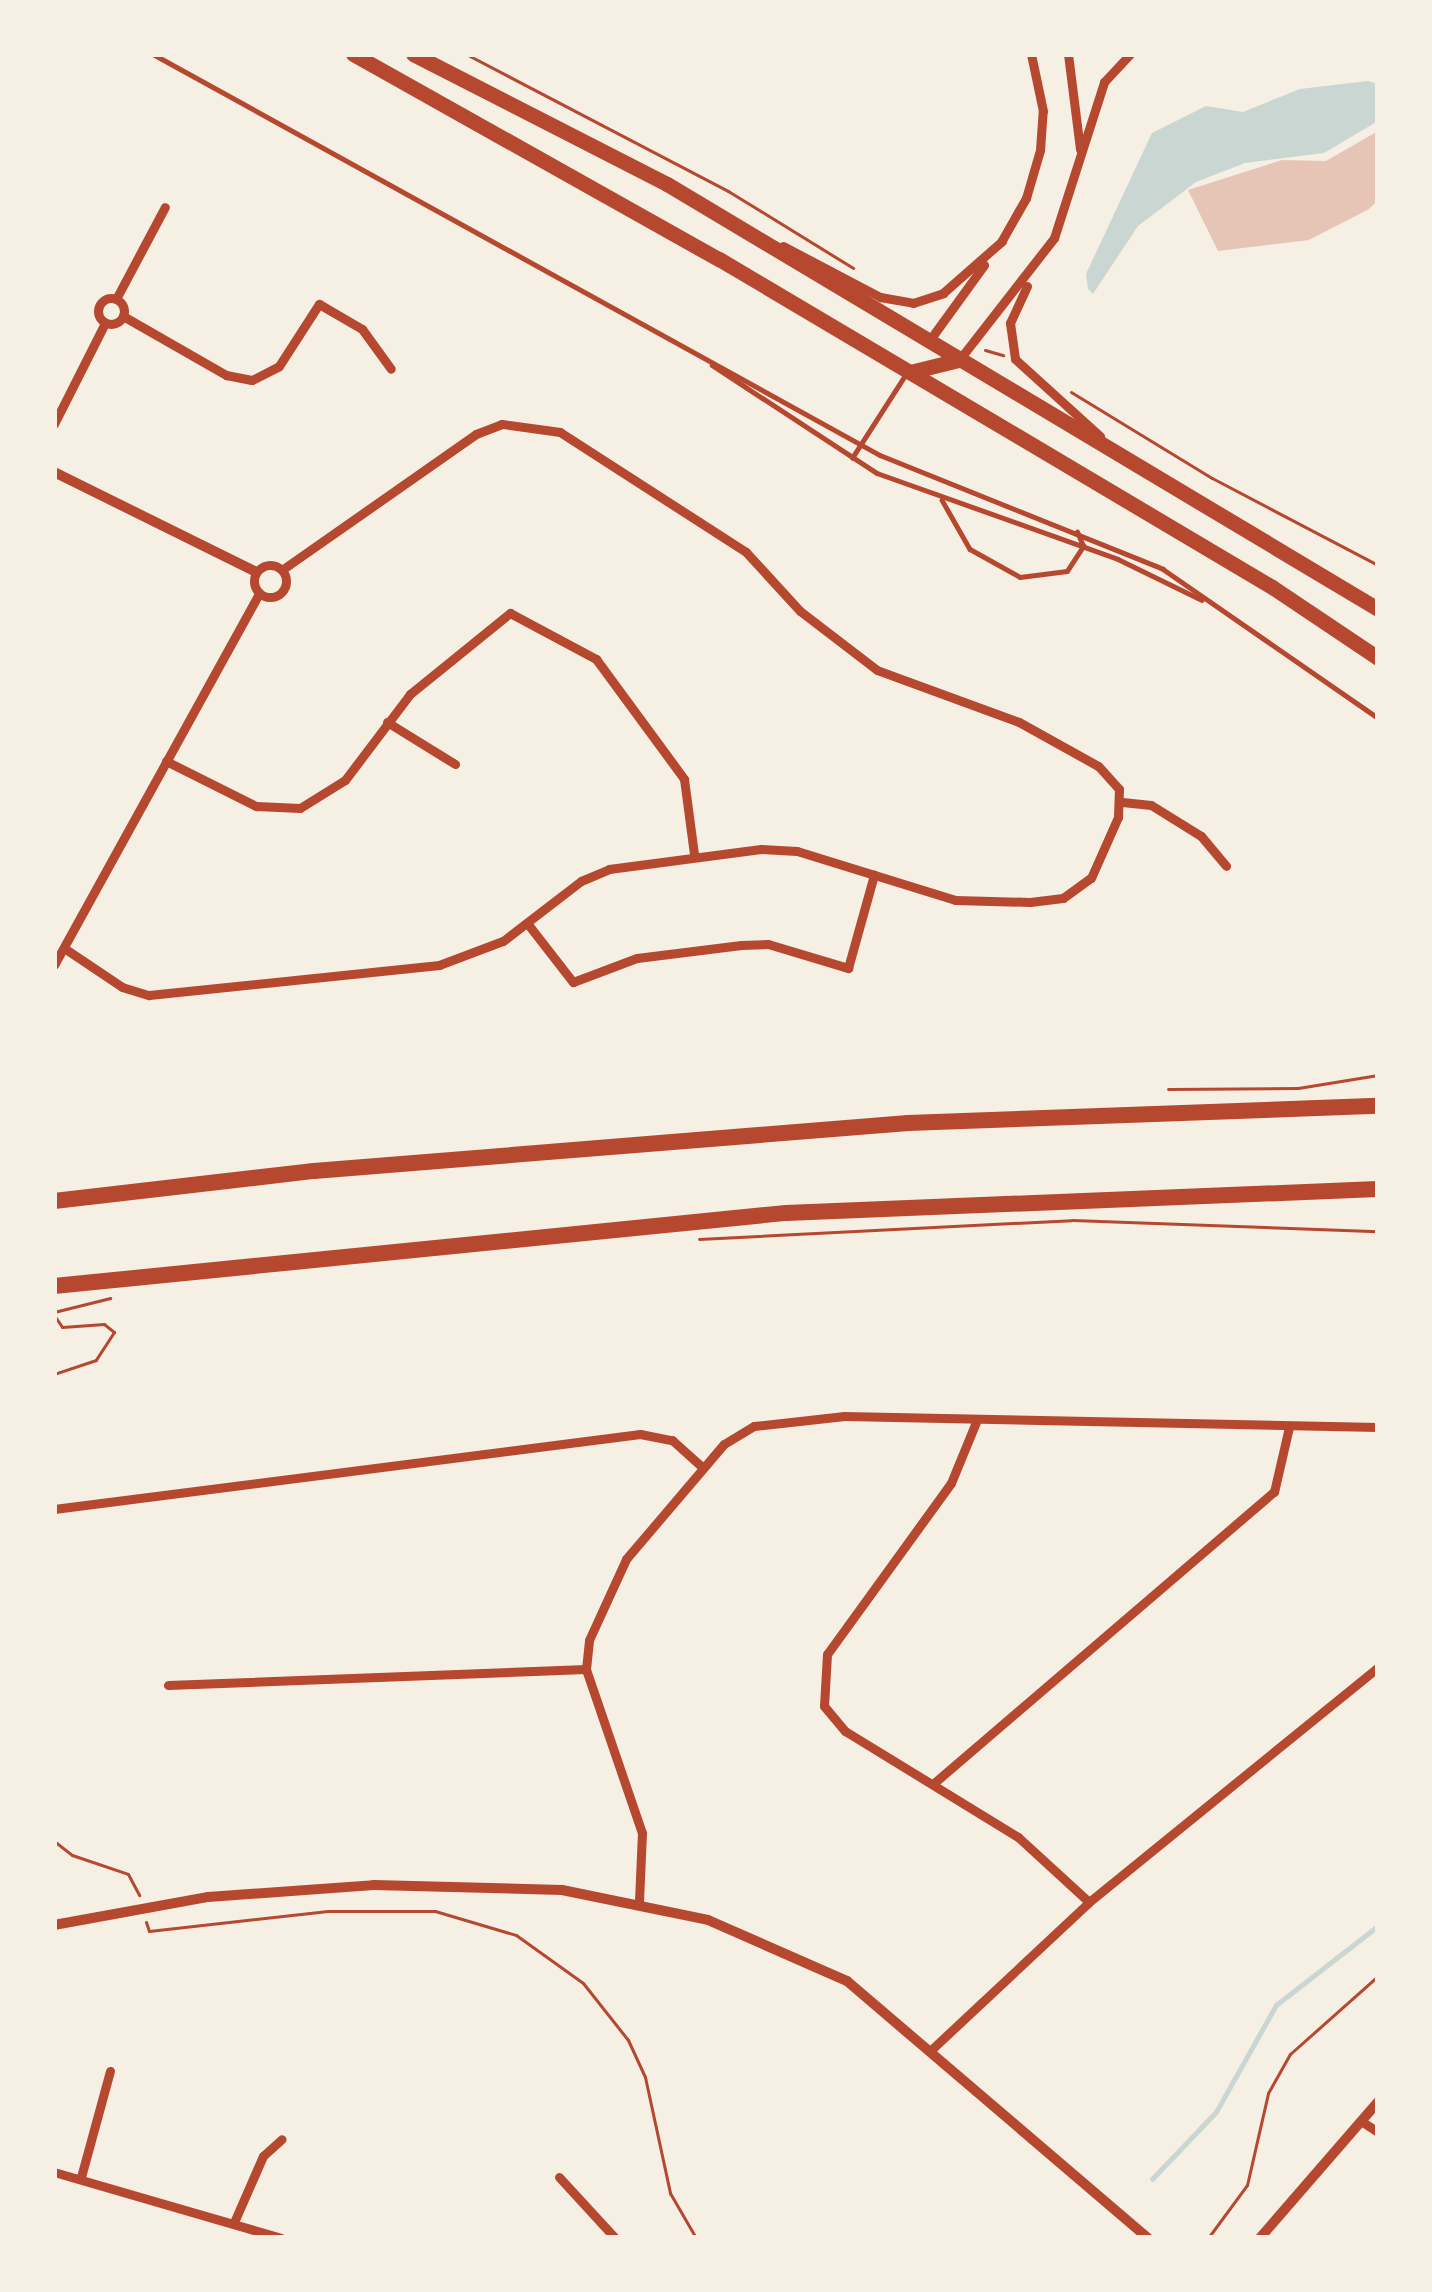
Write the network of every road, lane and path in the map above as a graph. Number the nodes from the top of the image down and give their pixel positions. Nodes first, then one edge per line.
1 (153, 54) edge
2 (353, 54) edge
3 (413, 54) edge
4 (466, 54) edge
5 (1030, 54) edge
6 (1068, 54) edge
7 (1130, 54) edge
8 (1078, 173) junction
9 (668, 184) junction
10 (165, 206) dead end
11 (1002, 241) junction
12 (1037, 265) junction
13 (859, 271) dead end
14 (116, 299) junction
15 (123, 316) junction
16 (106, 322) junction
17 (929, 341) junction
18 (695, 354) junction
19 (959, 360) junction
20 (391, 369) dead end
21 (907, 372) junction
22 (1062, 385) dead end
23 (54, 424) edge
24 (859, 444) junction
25 (851, 460) junction
26 (1144, 470) junction
27 (54, 472) edge
28 (942, 499) junction
29 (1077, 532) junction
30 (1084, 546) junction
31 (1378, 565) edge
32 (282, 570) junction
33 (256, 572) junction
34 (259, 593) junction
35 (1217, 608) junction
36 (1378, 609) edge
37 (1378, 658) edge
38 (1378, 718) edge
39 (387, 722) junction
40 (166, 761) junction
41 (455, 764) dead end
42 (1122, 802) junction
43 (694, 854) junction
44 (1226, 866) dead end
45 (874, 875) junction
46 (527, 923) junction
47 (67, 950) junction
48 (54, 964) edge
49 (1378, 1075) edge
50 (1168, 1089) dead end
51 (1378, 1106) edge
52 (1378, 1190) edge
53 (54, 1202) edge
54 (1378, 1231) edge
55 (686, 1240) dead end
56 (54, 1286) edge
57 (121, 1295) dead end
58 (54, 1313) edge
59 (54, 1374) edge
60 (976, 1422) junction
61 (1289, 1427) junction
62 (1378, 1427) edge
63 (700, 1465) junction
64 (54, 1508) edge
65 (1378, 1667) edge
66 (586, 1669) junction
67 (169, 1685) dead end
68 (934, 1783) junction
69 (54, 1841) edge
70 (639, 1900) junction
71 (1089, 1902) junction
72 (142, 1907) junction
73 (54, 1925) edge
74 (148, 1931) dead end
75 (1378, 1976) edge
76 (931, 2050) junction
77 (110, 2071) dead end
78 (1378, 2102) edge
79 (1361, 2121) junction
80 (1378, 2132) edge
81 (282, 2139) dead end
82 (54, 2173) edge
83 (80, 2177) junction
84 (559, 2177) dead end
85 (236, 2220) junction
86 (280, 2238) edge
87 (615, 2238) edge
88 (696, 2238) edge
89 (1148, 2238) edge
90 (1208, 2238) edge
91 (1260, 2238) edge

1 - 18 lane
2 - 21 highway
3 - 9 highway
4 - 13 path
5 - 11 street
6 - 8 street
7 - 8 street
8 - 12 street
9 - 11 street
9 - 17 highway
10 - 14 street
11 - 17 street
12 - 19 street
12 - 26 street
14 - 15 street
14 - 16 street
15 - 16 street
15 - 20 street
16 - 23 street
17 - 19 highway
17 - 21 highway
18 - 24 lane
18 - 25 lane
19 - 21 highway
19 - 26 highway
21 - 24 lane
21 - 37 highway
22 - 31 path
24 - 25 lane
24 - 29 lane
25 - 28 lane
26 - 36 highway
27 - 33 street
28 - 30 lane
28 - 30 lane
29 - 30 lane
29 - 35 lane
30 - 35 lane
32 - 33 street
32 - 34 street
32 - 42 street
33 - 34 street
34 - 40 street
35 - 38 lane
39 - 40 street
39 - 41 street
39 - 43 street
40 - 47 street
42 - 44 street
42 - 45 street
43 - 45 street
43 - 46 street
45 - 46 street
46 - 47 street
47 - 48 street
49 - 50 path
51 - 53 highway
52 - 56 highway
54 - 55 path
57 - 58 path
58 - 59 path
60 - 61 street
60 - 63 street
60 - 68 street
61 - 62 street
61 - 68 street
63 - 64 street
63 - 66 street
65 - 71 street
66 - 67 street
66 - 70 street
68 - 71 street
69 - 72 path
70 - 72 street
70 - 76 street
71 - 76 street
72 - 73 street
74 - 88 path
75 - 90 path
76 - 89 street
77 - 83 street
78 - 79 street
79 - 80 street
79 - 91 street
81 - 85 street
82 - 83 street
83 - 85 street
84 - 87 street
85 - 86 street

